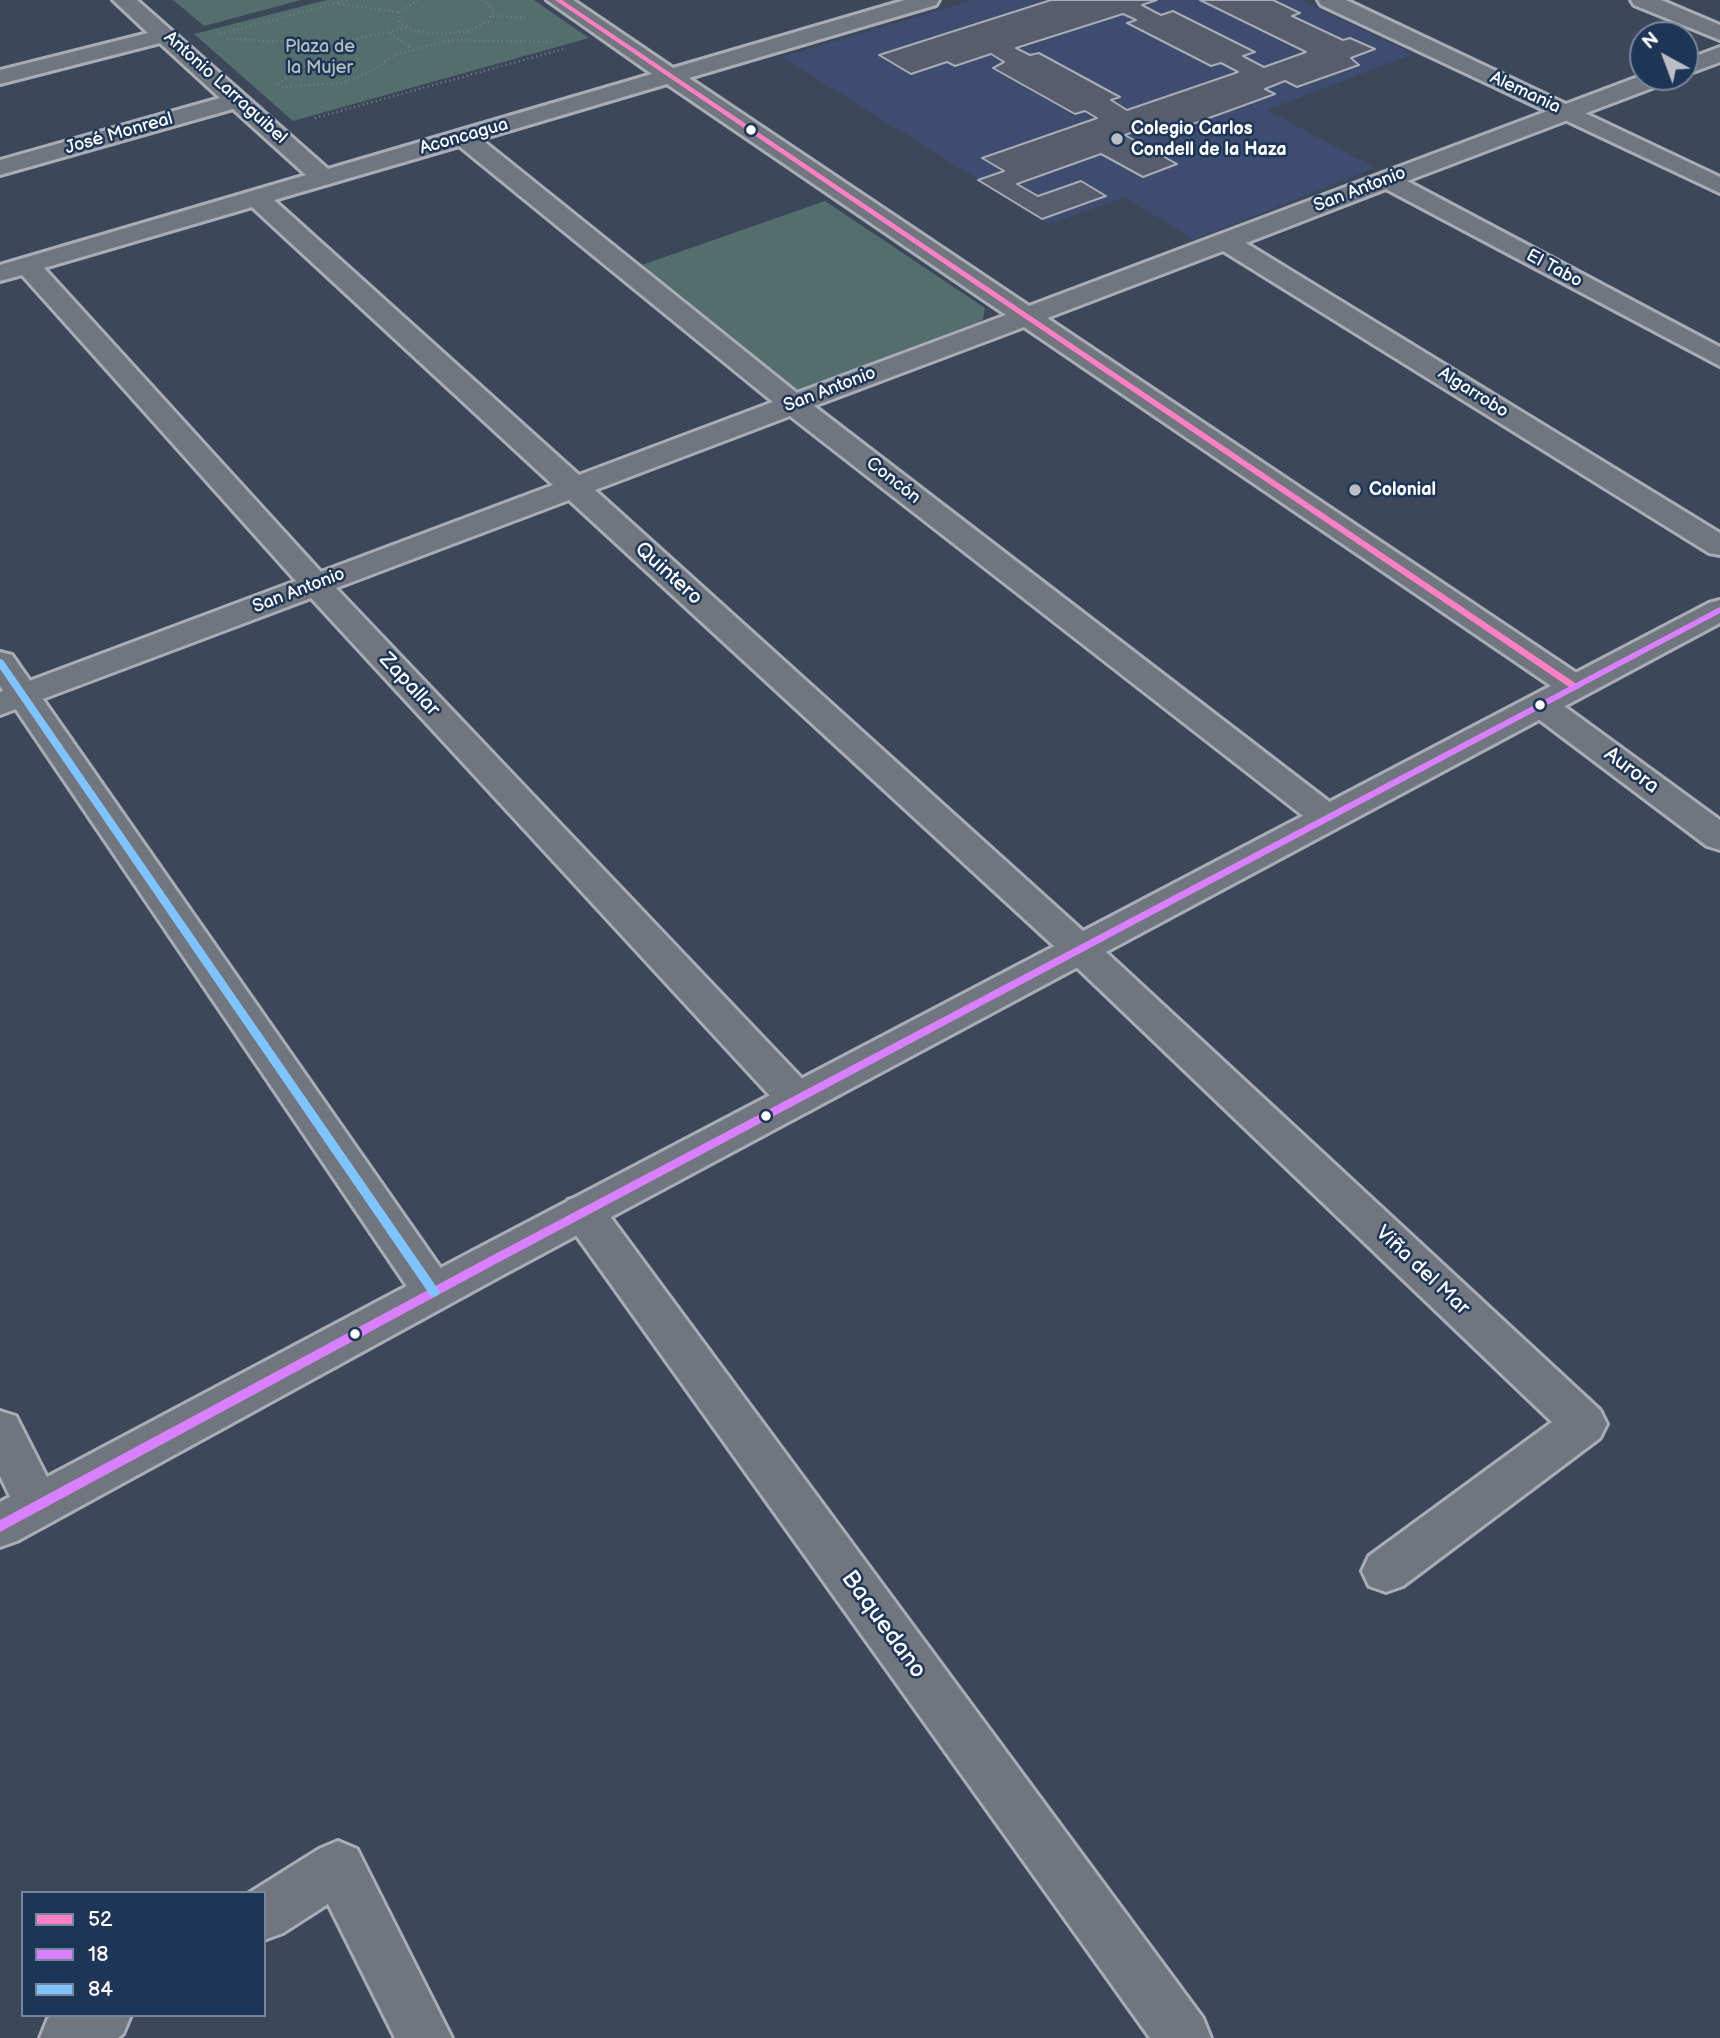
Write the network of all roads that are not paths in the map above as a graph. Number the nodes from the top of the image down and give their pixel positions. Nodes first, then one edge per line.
1 (124, 0) edge
2 (928, 0) edge
3 (1329, 0) edge
4 (1373, 0) edge
5 (1642, 0) edge
6 (575, 4) edge
7 (1720, 33) edge
8 (166, 35) junction
9 (1720, 54) edge
10 (1699, 62) edge
11 (671, 76) junction
12 (0, 77) edge
13 (1629, 89) edge
14 (239, 100) junction
15 (1578, 108) junction
16 (463, 138) junction
17 (1720, 165) edge
18 (0, 168) edge
19 (324, 178) junction
20 (1387, 180) junction
21 (1720, 186) edge
22 (257, 198) junction
23 (1225, 241) junction
24 (14, 269) edge
25 (1027, 316) junction
26 (1720, 358) edge
27 (793, 404) junction
28 (572, 488) junction
29 (1720, 546) edge
30 (316, 584) junction
31 (1720, 610) edge
32 (0, 662) edge
33 (1575, 687) junction
34 (12, 699) edge
35 (1541, 705) junction
36 (1328, 818) junction
37 (1720, 838) edge
38 (1080, 949) junction
39 (797, 1100) junction
40 (583, 1212) junction
41 (433, 1292) junction
42 (0, 1430) edge
43 (19, 1516) edge
44 (1386, 1571) dead end
45 (266, 1913) edge
46 (101, 2017) edge
47 (68, 2038) edge
48 (424, 2038) edge
49 (1183, 2038) edge

1 - 8 street, Antonio Larraguibel
2 - 11 street, Aconcagua
3 - 15 street, Alemania
4 - 15 street, Alemania
5 - 7 street
6 - 11 street
8 - 12 street
8 - 14 street, Antonio Larraguibel
9 - 10 street
11 - 16 street, Aconcagua
11 - 25 street
13 - 15 street, San Antonio
14 - 18 street, José Monreal
14 - 19 street, Antonio Larraguibel
15 - 17 street, Alemania
15 - 20 street, San Antonio
15 - 21 street, Alemania
16 - 19 street, Aconcagua
16 - 27 street, Concón
19 - 22 street, Aconcagua
20 - 23 street, San Antonio
20 - 26 street, El Tabo
22 - 24 street, Aconcagua
22 - 28 street, Quintero
23 - 25 street, San Antonio
23 - 29 street, Algarrobo
24 - 30 street, Zapallar
25 - 27 street, San Antonio
25 - 33 street
27 - 28 street, San Antonio
27 - 36 street, Concón
28 - 30 street, San Antonio
28 - 38 street, Quintero
30 - 34 street, San Antonio
30 - 39 street, Zapallar
31 - 33 street
32 - 34 street
33 - 35 street
34 - 41 street
35 - 36 street
35 - 37 street, Aurora
36 - 38 street
38 - 39 street
38 - 44 street, Viña del Mar
39 - 40 street
40 - 41 street
40 - 49 street, Baquedano
41 - 43 street
42 - 43 street
45 - 48 street
46 - 47 street

